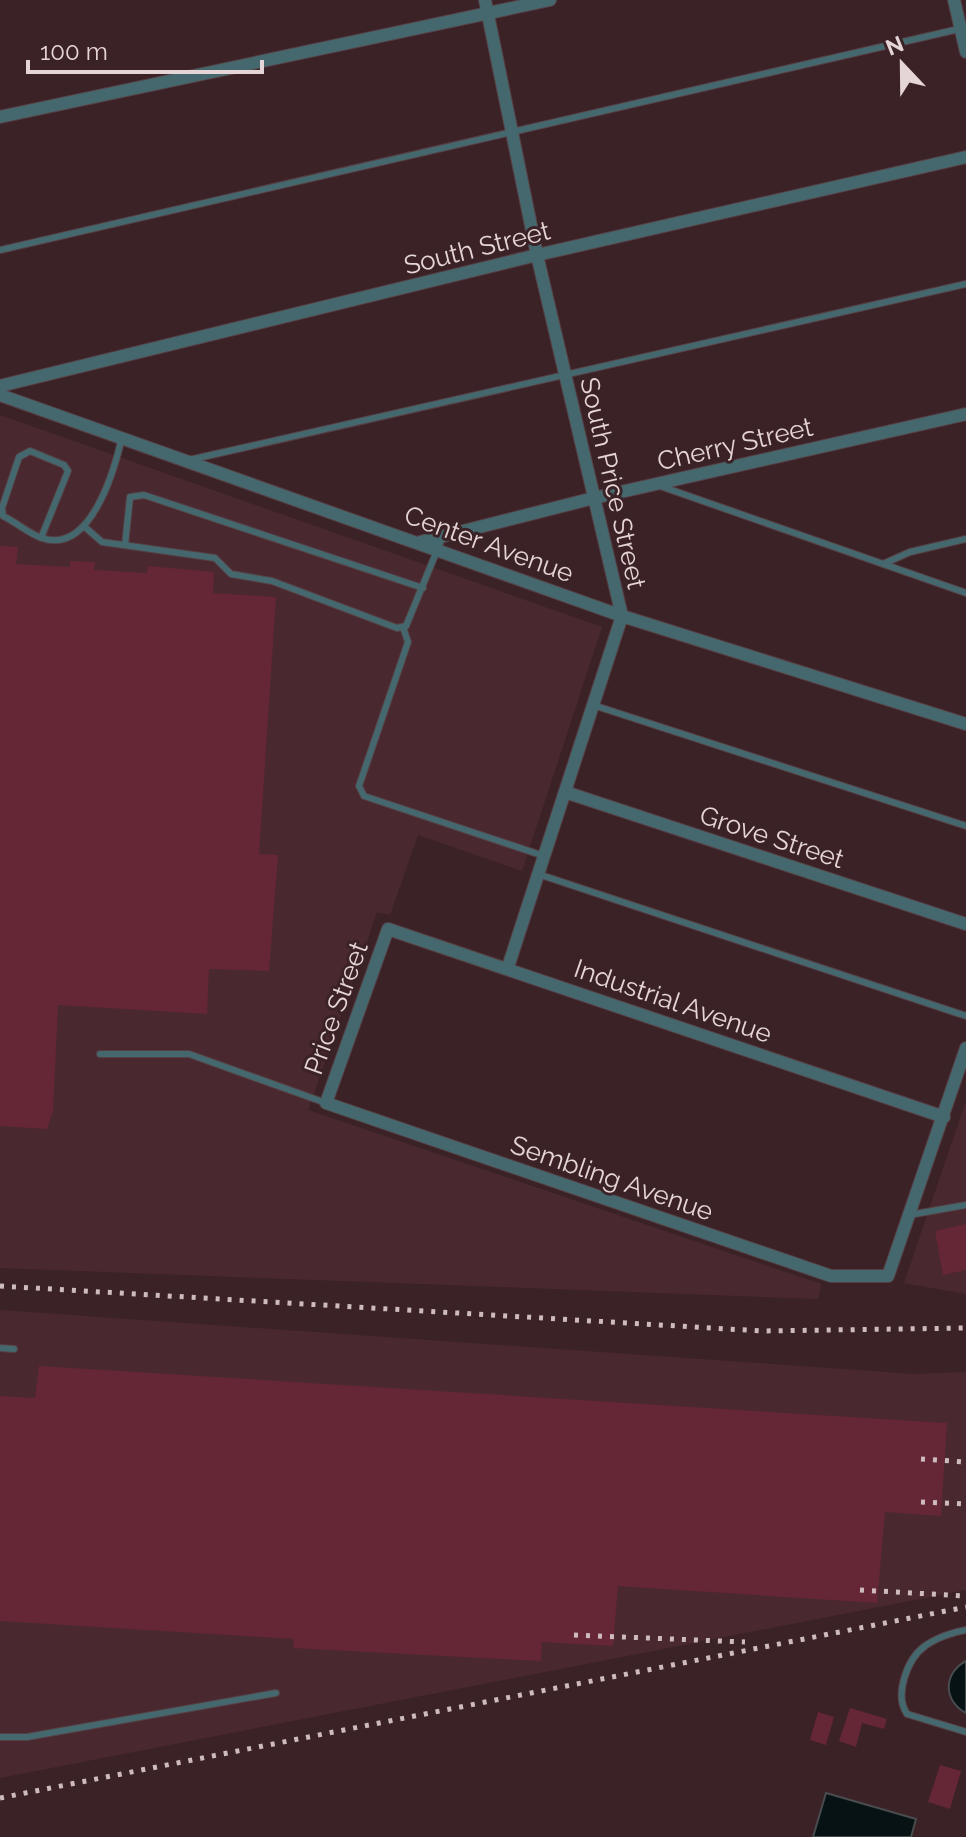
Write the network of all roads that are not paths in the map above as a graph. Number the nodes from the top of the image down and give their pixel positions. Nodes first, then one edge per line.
1 (485, 0) edge
2 (550, 0) edge
3 (954, 0) edge
4 (489, 15) junction
5 (963, 28) edge
6 (966, 52) edge
7 (0, 117) edge
8 (513, 133) junction
9 (966, 157) edge
10 (0, 250) edge
11 (537, 255) junction
12 (966, 284) edge
13 (566, 377) junction
14 (0, 386) edge
15 (0, 395) edge
16 (966, 414) edge
17 (122, 437) junction
18 (188, 460) junction
19 (655, 484) junction
20 (594, 498) junction
21 (86, 528) junction
22 (41, 538) junction
23 (966, 539) edge
24 (441, 543) junction
25 (125, 545) junction
26 (883, 564) junction
27 (423, 588) junction
28 (966, 593) edge
29 (622, 616) junction
30 (403, 627) junction
31 (593, 705) junction
32 (966, 724) edge
33 (565, 792) junction
34 (966, 826) edge
35 (544, 856) junction
36 (538, 874) junction
37 (966, 924) edge
38 (388, 929) joint
39 (508, 967) junction
40 (966, 1016) edge
41 (966, 1048) edge
42 (100, 1054) dead end
43 (326, 1103) junction
44 (944, 1117) junction
45 (966, 1205) edge
46 (909, 1215) junction
47 (0, 1348) edge
48 (14, 1349) dead end
49 (966, 1630) edge
50 (276, 1693) dead end
51 (966, 1732) edge
52 (0, 1737) edge

1 - 4 street, South Price Street
2 - 4 street
3 - 5 street
4 - 7 street
4 - 8 street, South Price Street
5 - 6 street
5 - 8 lane
8 - 10 lane
8 - 11 street, South Price Street
9 - 11 street, South Street
11 - 13 street, South Price Street
11 - 14 street, South Street
12 - 13 lane
13 - 18 lane
13 - 20 street, South Price Street
15 - 17 street, Center Avenue
16 - 19 street, Cherry Street
17 - 18 street, Center Avenue
17 - 21 lane
18 - 24 street, Center Avenue
19 - 20 street, Cherry Street
19 - 26 lane
20 - 24 street, Cherry Street
20 - 29 street, South Price Street
21 - 22 lane
21 - 25 lane
22 - 22 lane
23 - 26 lane
24 - 27 lane
24 - 29 street, Center Avenue
25 - 27 lane
25 - 30 lane
26 - 28 lane
27 - 30 lane
29 - 31 street, South Price Street
29 - 32 street, Center Avenue
30 - 35 lane
31 - 33 street, South Price Street
31 - 34 lane
33 - 35 street, South Price Street
33 - 37 street, Grove Street
35 - 36 street, South Price Street
36 - 39 street, South Price Street
36 - 40 lane
38 - 39 street, Industrial Avenue
38 - 43 street, Price Street
39 - 44 street, Industrial Avenue
41 - 44 street
42 - 43 lane
43 - 46 street, Sembling Avenue
44 - 46 street
45 - 46 lane
47 - 48 lane
49 - 51 lane
50 - 52 lane

